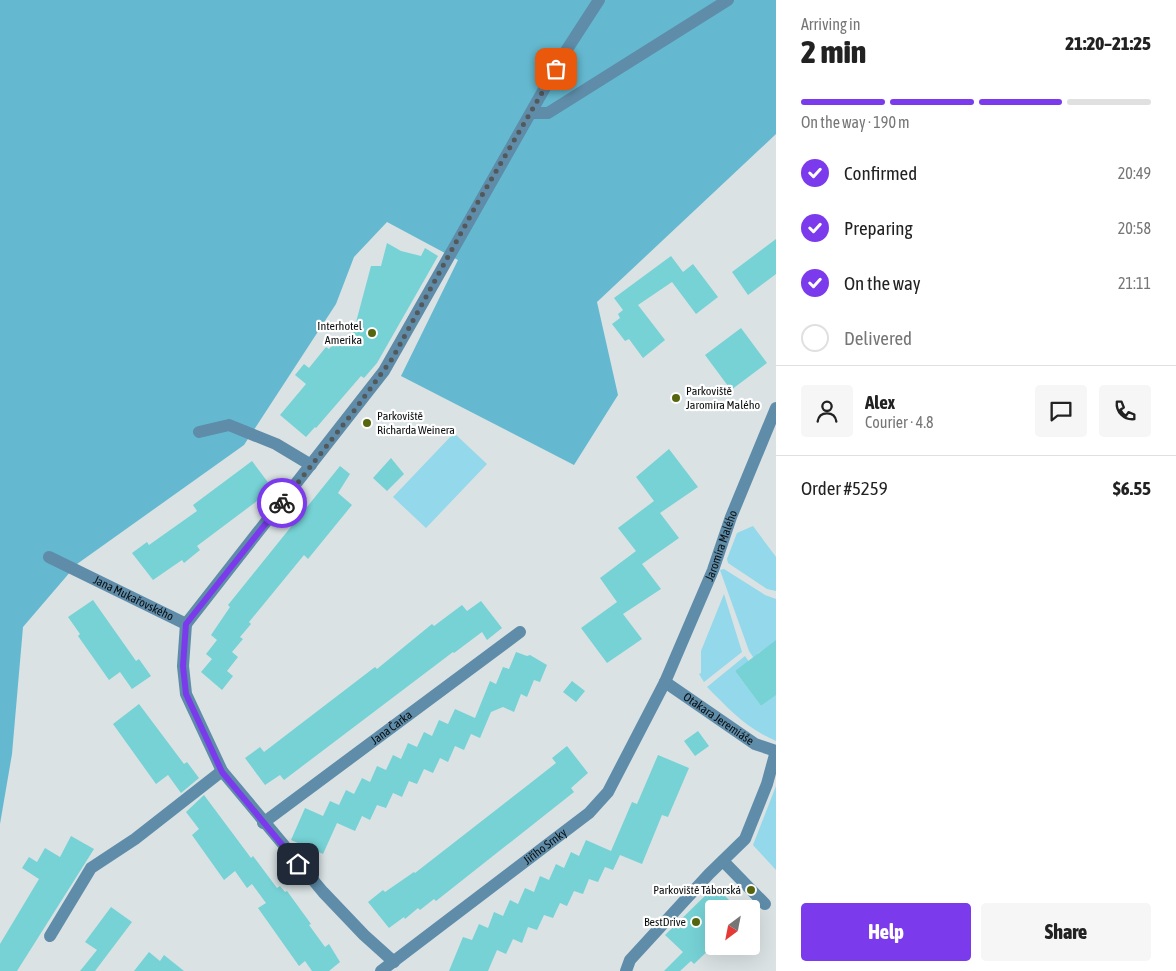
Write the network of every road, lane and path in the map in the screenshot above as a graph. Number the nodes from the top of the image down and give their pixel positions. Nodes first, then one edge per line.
1 (599, 0) edge
2 (728, 0) edge
3 (532, 113) junction
4 (776, 408) edge
5 (199, 432) dead end
6 (312, 465) junction
7 (49, 556) dead end
8 (186, 624) junction
9 (520, 632) dead end
10 (664, 682) junction
11 (776, 751) edge
12 (222, 772) junction
13 (264, 823) junction
14 (723, 861) junction
15 (765, 904) dead end
16 (50, 936) dead end
17 (394, 962) junction
18 (381, 971) edge
19 (626, 971) edge

1 - 3 street
2 - 3 street
3 - 6 street
4 - 10 street, Jaromíra Malého
5 - 6 street
6 - 8 street
7 - 8 street, Jana Mukařovského
8 - 12 street, Jana Mukařovského
9 - 13 street, Jana Čarka
10 - 11 street, Otakara Jeremiáše
10 - 17 street, Jiřího Srnky
11 - 14 street
12 - 13 street, Jana Mukařovského
12 - 16 street
13 - 17 street, Jana Mukařovského
14 - 15 street
14 - 19 street
17 - 18 street, Jiřího Srnky

